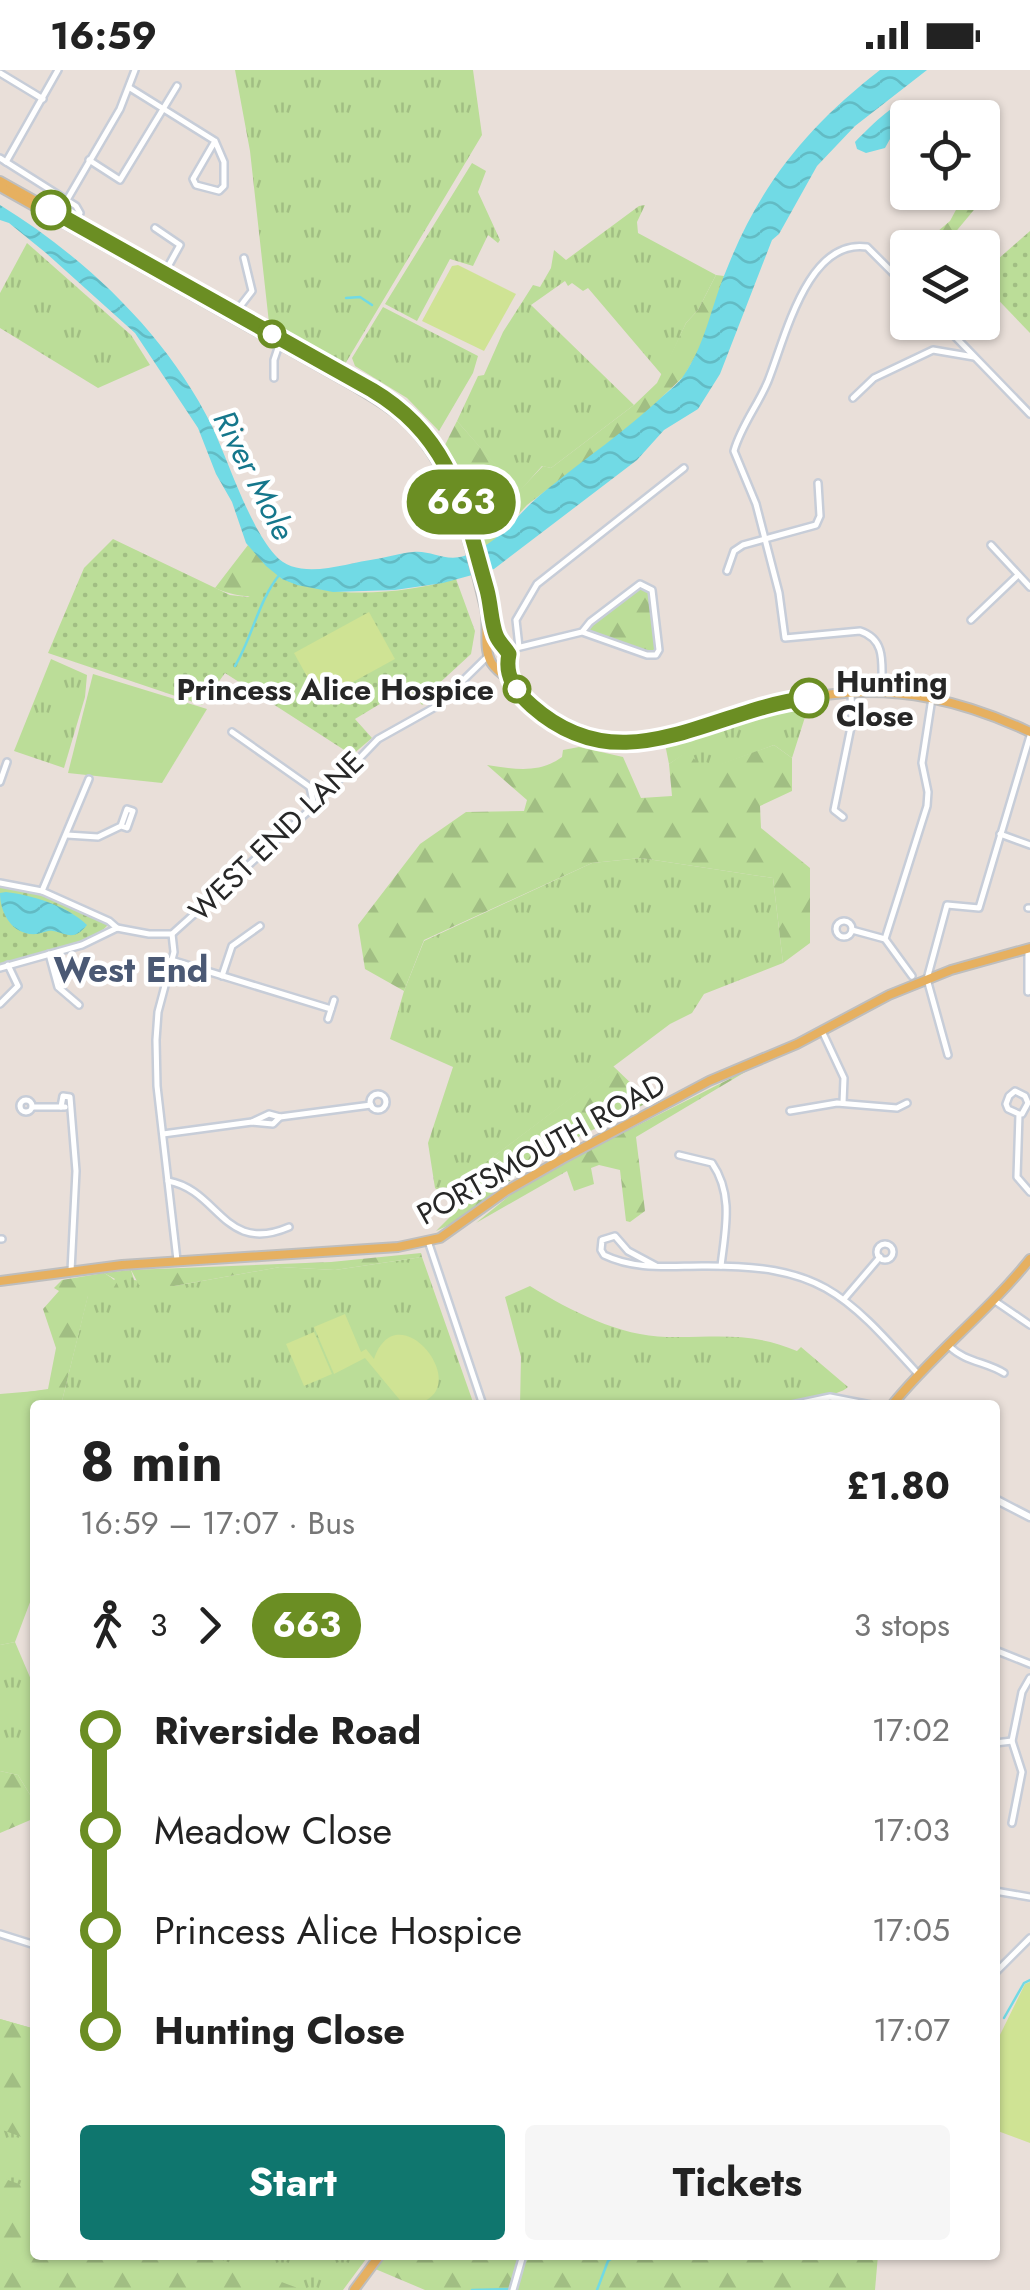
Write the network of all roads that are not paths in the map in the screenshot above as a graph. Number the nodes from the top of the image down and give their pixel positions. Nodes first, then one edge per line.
1 (58, 70) edge
2 (135, 70) edge
3 (0, 73) edge
4 (177, 86) dead end
5 (130, 88) junction
6 (43, 99) junction
7 (163, 108) junction
8 (215, 141) junction
9 (3, 160) edge
10 (89, 160) junction
11 (0, 184) edge
12 (67, 200) junction
13 (76, 223) junction
14 (154, 228) dead end
15 (244, 258) dead end
16 (890, 270) edge
17 (165, 273) junction
18 (236, 313) junction
19 (958, 340) edge
20 (279, 345) junction
21 (974, 357) junction
22 (274, 378) dead end
23 (853, 398) dead end
24 (1030, 414) edge
25 (684, 468) dead end
26 (818, 484) dead end
27 (765, 540) junction
28 (470, 541) junction
29 (991, 545) dead end
30 (727, 571) dead end
31 (479, 575) junction
32 (1018, 575) junction
33 (1030, 587) edge
34 (971, 620) dead end
35 (582, 632) junction
36 (505, 648) junction
37 (519, 648) junction
38 (491, 659) junction
39 (507, 662) junction
40 (510, 680) junction
41 (882, 692) junction
42 (851, 693) junction
43 (932, 698) junction
44 (232, 732) dead end
45 (1030, 734) edge
46 (7, 762) dead end
47 (89, 780) dead end
48 (0, 782) edge
49 (310, 787) junction
50 (330, 790) junction
51 (314, 806) junction
52 (843, 817) dead end
53 (121, 826) dead end
54 (1000, 834) junction
55 (65, 835) junction
56 (1030, 845) edge
57 (0, 883) edge
58 (42, 891) junction
59 (260, 926) dead end
60 (118, 928) junction
61 (852, 930) dead end
62 (172, 934) junction
63 (885, 939) junction
64 (1029, 948) edge
65 (49, 954) junction
66 (171, 960) junction
67 (8, 965) junction
68 (0, 968) edge
69 (222, 976) junction
70 (912, 976) dead end
71 (929, 978) junction
72 (1028, 992) edge
73 (334, 1000) dead end
74 (0, 1004) edge
75 (79, 1005) dead end
76 (332, 1009) junction
77 (328, 1019) dead end
78 (822, 1031) junction
79 (948, 1055) dead end
80 (843, 1103) junction
81 (907, 1103) dead end
82 (371, 1104) dead end
83 (61, 1107) junction
84 (32, 1108) dead end
85 (70, 1109) junction
86 (790, 1111) dead end
87 (1019, 1114) junction
88 (162, 1134) junction
89 (679, 1155) dead end
90 (168, 1182) junction
91 (1030, 1192) edge
92 (289, 1228) dead end
93 (428, 1241) junction
94 (880, 1258) dead end
95 (1030, 1259) edge
96 (177, 1260) junction
97 (656, 1266) junction
98 (720, 1266) junction
99 (71, 1271) junction
100 (0, 1281) edge
101 (845, 1298) junction
102 (995, 1301) junction
103 (1030, 1325) edge
104 (948, 1346) junction
105 (1004, 1373) dead end
106 (918, 1374) junction
107 (481, 1400) edge
108 (816, 1400) edge
109 (845, 1400) edge
110 (896, 1400) edge
111 (1000, 1502) edge
112 (1030, 1517) edge
113 (1000, 1652) edge
114 (1030, 1664) edge
115 (1030, 1678) edge
116 (1012, 1741) junction
117 (1000, 1742) edge
118 (1012, 1824) dead end
119 (1000, 1892) edge
120 (1030, 1897) edge
121 (0, 1934) edge
122 (1030, 1938) edge
123 (30, 1944) edge
124 (1000, 1968) edge
125 (376, 2260) edge
126 (521, 2260) edge
127 (513, 2289) edge
128 (354, 2290) edge

1 - 6 street
2 - 5 street
3 - 6 street
4 - 7 street
5 - 7 street
5 - 10 street
6 - 9 street
7 - 8 street
7 - 10 street
8 - 8 street
9 - 12 street
10 - 12 street
11 - 13 main road
11 - 20 main road
12 - 13 street
13 - 17 main road
14 - 17 street
15 - 18 street
16 - 27 street
17 - 18 main road
18 - 28 main road
19 - 21 street
20 - 22 street
20 - 28 main road
21 - 23 street
21 - 24 street
25 - 37 street
26 - 27 street
27 - 30 street
27 - 41 street
28 - 31 main road
29 - 32 street
31 - 36 main road
31 - 38 main road
32 - 33 street
32 - 34 street
35 - 35 street
35 - 37 street
36 - 37 street
36 - 38 main road
36 - 39 main road
38 - 39 main road
38 - 40 main road
38 - 50 street, WEST END LANE
39 - 40 main road
40 - 42 main road
41 - 42 main road
41 - 43 main road
42 - 52 street
43 - 45 main road
43 - 63 street
44 - 49 street
45 - 54 street
46 - 48 street
47 - 55 street
49 - 50 street
49 - 51 street
50 - 51 street, WEST END LANE
51 - 62 street, WEST END LANE
53 - 55 street
54 - 56 street
54 - 71 street
55 - 58 street
57 - 58 street
58 - 60 street
59 - 69 street
60 - 62 street, WEST END LANE
60 - 65 street, WEST END LANE
61 - 63 street
62 - 66 street
63 - 70 street
64 - 71 main road, PORTSMOUTH ROAD
64 - 72 street
65 - 67 street, WEST END LANE
65 - 75 street
66 - 69 street
66 - 88 street
67 - 68 street, WEST END LANE
67 - 74 street
69 - 76 street
71 - 78 main road, PORTSMOUTH ROAD
71 - 79 street
73 - 76 street
76 - 77 street
78 - 80 street
78 - 93 main road, PORTSMOUTH ROAD
80 - 81 street
80 - 86 street
82 - 88 street
83 - 84 street
83 - 85 street
83 - 85 street
85 - 99 street
87 - 87 street
87 - 91 street
88 - 90 street
89 - 98 street
90 - 92 street
90 - 96 street
93 - 96 main road, PORTSMOUTH ROAD
93 - 107 street
94 - 101 street
95 - 102 main road
96 - 99 main road, PORTSMOUTH ROAD
97 - 97 street
97 - 98 street
98 - 101 street
99 - 100 main road, PORTSMOUTH ROAD
101 - 106 street
102 - 103 street
102 - 104 main road
104 - 105 street
104 - 106 main road
106 - 110 main road
108 - 109 street
111 - 112 street
113 - 114 street
115 - 116 street
116 - 117 street
116 - 118 street
119 - 120 street
121 - 123 street
122 - 124 street
125 - 128 main road
126 - 127 street

